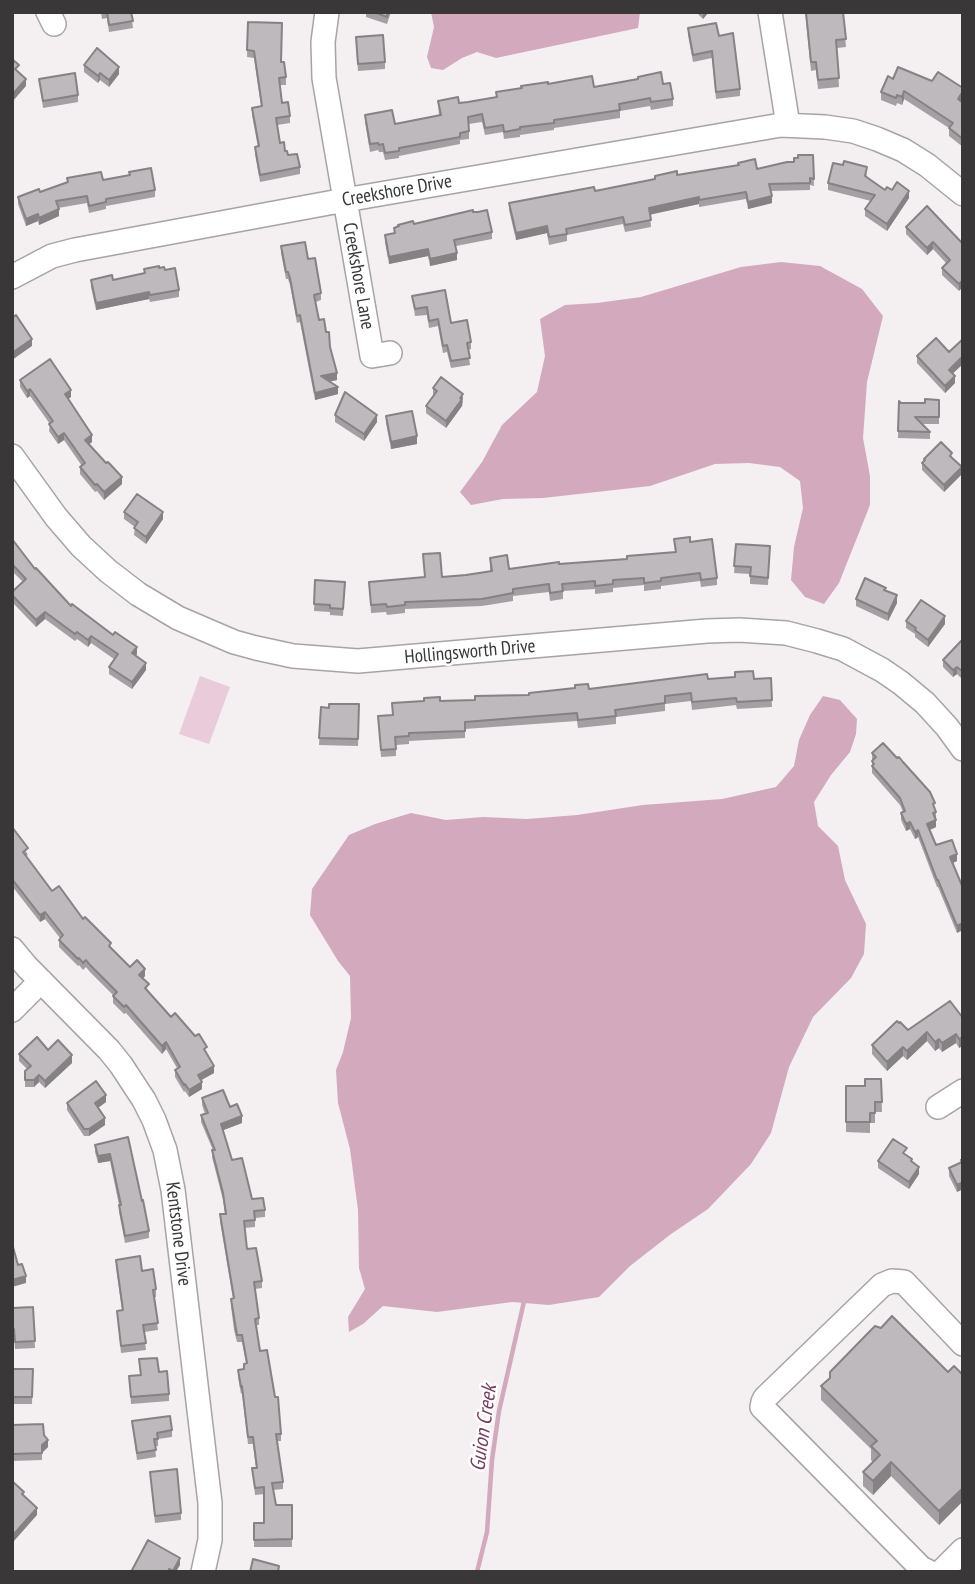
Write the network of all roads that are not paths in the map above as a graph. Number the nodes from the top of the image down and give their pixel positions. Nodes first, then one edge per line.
1 (327, 12) edge
2 (770, 12) edge
3 (788, 125) junction
4 (963, 194) edge
5 (345, 200) junction
6 (12, 278) edge
7 (390, 353) dead end
8 (12, 456) edge
9 (963, 749) edge
10 (12, 949) edge
11 (41, 981) junction
12 (12, 1010) edge
13 (963, 1091) edge
14 (938, 1107) dead end
15 (963, 1344) edge
16 (963, 1550) edge
17 (203, 1572) edge
18 (929, 1572) edge
19 (941, 1572) edge

1 - 5 street, Creekshore Lane
2 - 3 street
3 - 4 street, Creekshore Drive
3 - 5 street, Creekshore Drive
5 - 6 street, Creekshore Drive
5 - 7 street, Creekshore Lane
8 - 9 street, Hollingsworth Drive
10 - 11 street, Kentstone Drive
11 - 12 street
11 - 17 street, Kentstone Drive
13 - 14 street
15 - 18 street
16 - 19 street

